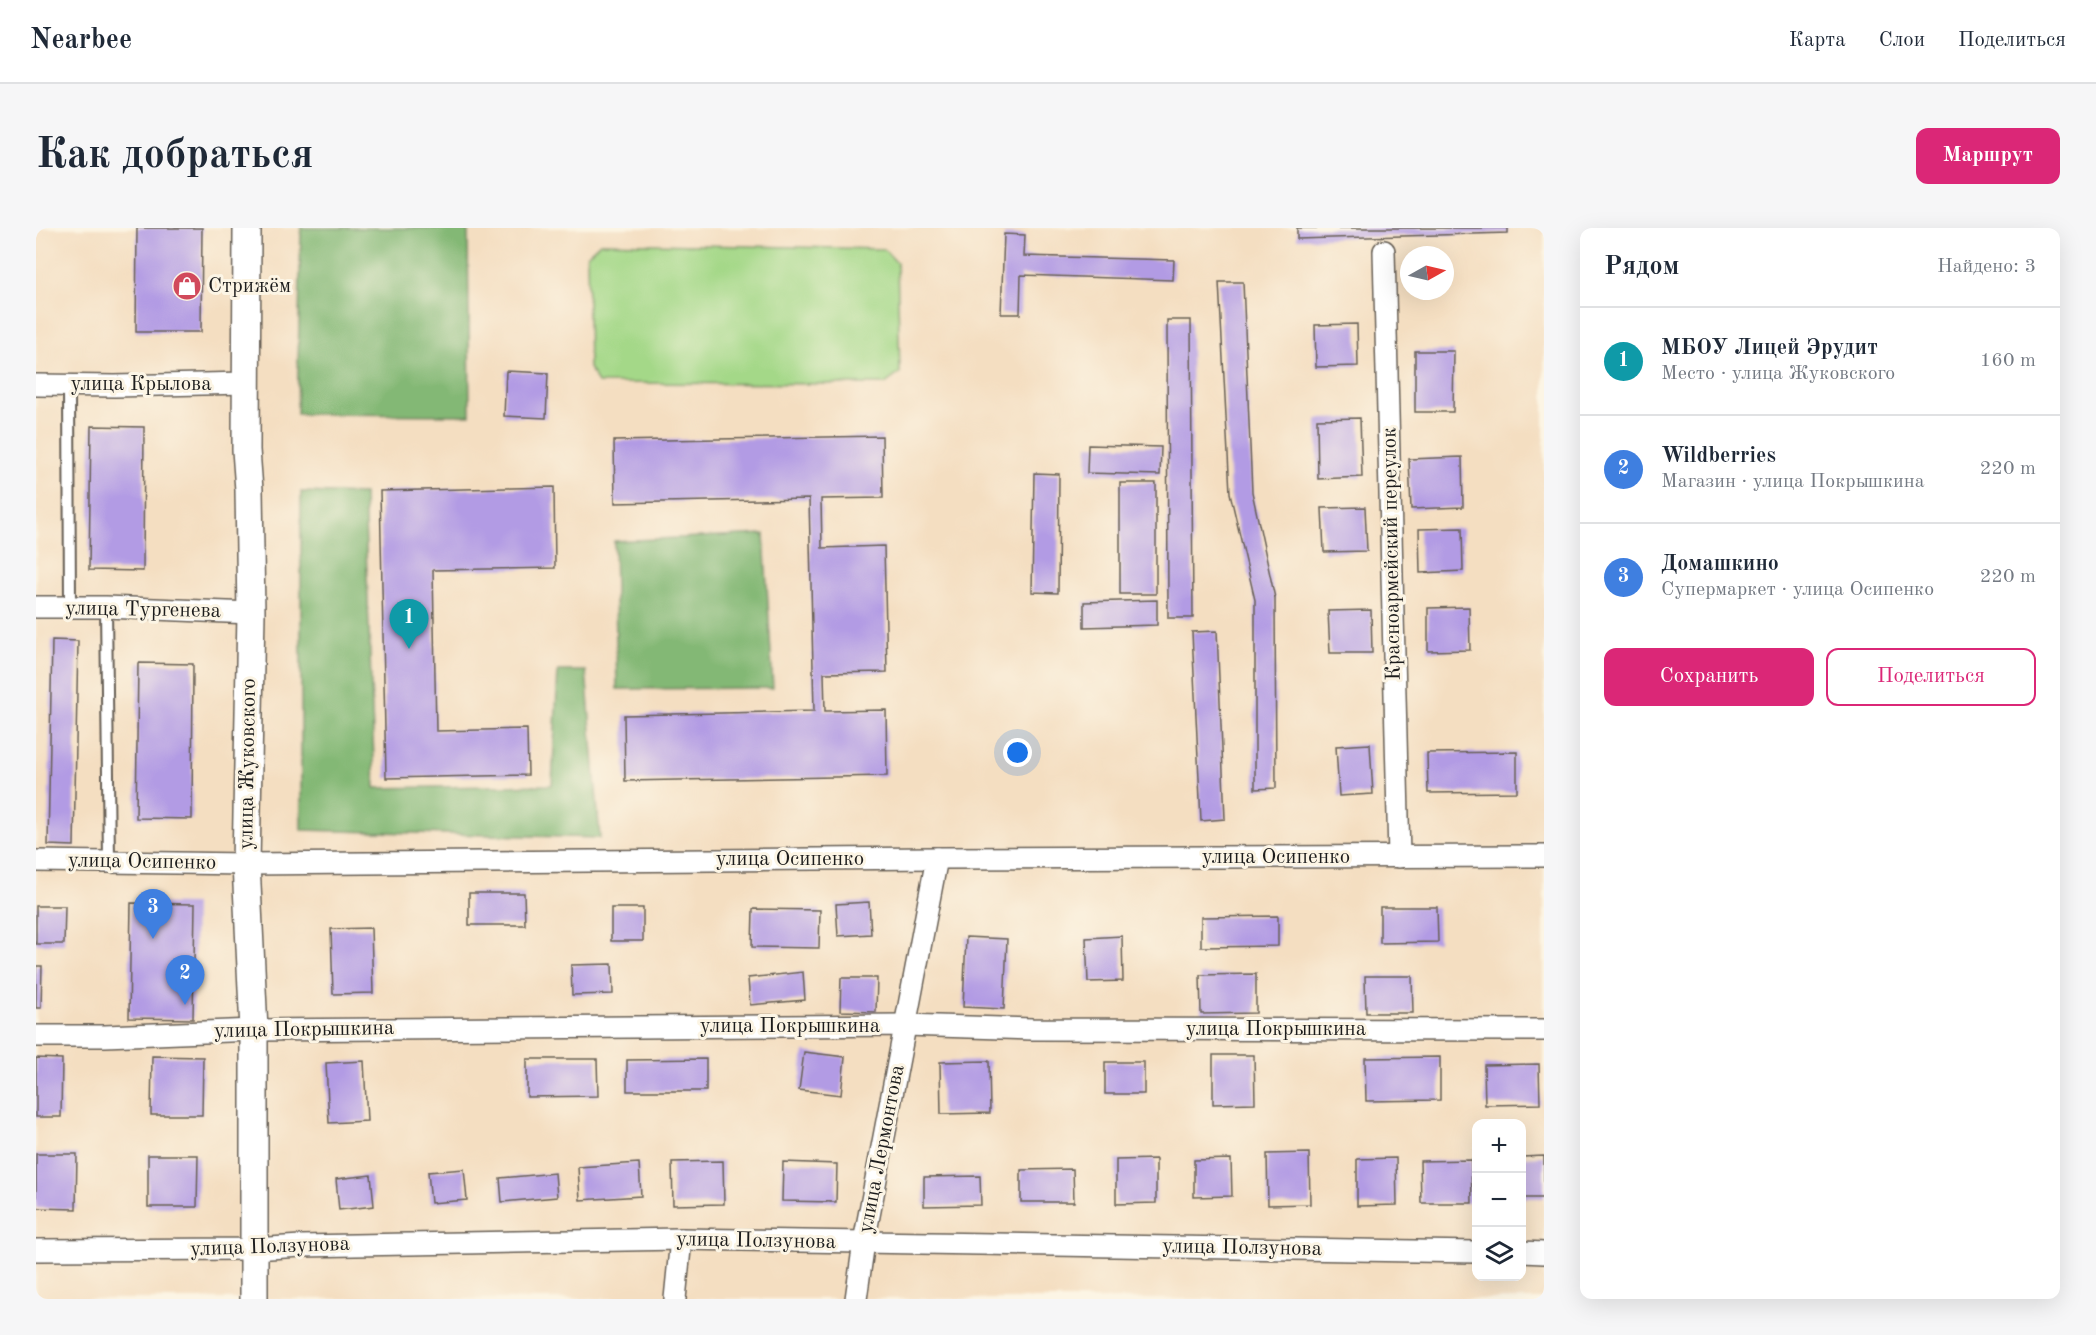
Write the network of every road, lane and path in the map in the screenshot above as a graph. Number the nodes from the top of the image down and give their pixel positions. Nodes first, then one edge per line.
1 (247, 228) edge
2 (1384, 251) dead end
3 (246, 383) junction
4 (36, 385) edge
5 (69, 385) junction
6 (36, 607) edge
7 (70, 607) junction
8 (106, 607) junction
9 (251, 613) junction
10 (1544, 856) edge
11 (1399, 857) junction
12 (937, 858) junction
13 (36, 861) edge
14 (109, 861) junction
15 (246, 864) junction
16 (905, 1025) junction
17 (254, 1030) junction
18 (1544, 1030) edge
19 (36, 1036) edge
20 (681, 1239) junction
21 (864, 1242) junction
22 (254, 1249) junction
23 (36, 1250) edge
24 (1472, 1252) edge
25 (1526, 1252) edge
26 (1544, 1253) edge
27 (254, 1299) edge
28 (675, 1299) edge
29 (856, 1299) edge

1 - 3 street, улица Жуковского
2 - 11 street, Красноармейский переулок
3 - 5 street, улица Крылова
3 - 9 street, улица Жуковского
4 - 5 street, улица Крылова
5 - 7 lane
6 - 7 street, улица Тургенева
7 - 8 street, улица Тургенева
8 - 9 street, улица Тургенева
8 - 14 lane
9 - 15 street, улица Жуковского
10 - 11 street, улица Осипенко
11 - 12 street, улица Осипенко
12 - 15 street, улица Осипенко
12 - 16 street, улица Лермонтова
13 - 14 street, улица Осипенко
14 - 15 street, улица Осипенко
15 - 17 street, улица Жуковского
16 - 17 street, улица Покрышкина
16 - 18 street, улица Покрышкина
16 - 21 street, улица Лермонтова
17 - 19 street, улица Покрышкина
17 - 22 street, улица Жуковского
20 - 21 street, улица Ползунова
20 - 22 street, улица Ползунова
20 - 28 street
21 - 24 street, улица Ползунова
21 - 29 street, улица Лермонтова
22 - 23 street, улица Ползунова
22 - 27 street, улица Жуковского
25 - 26 street

